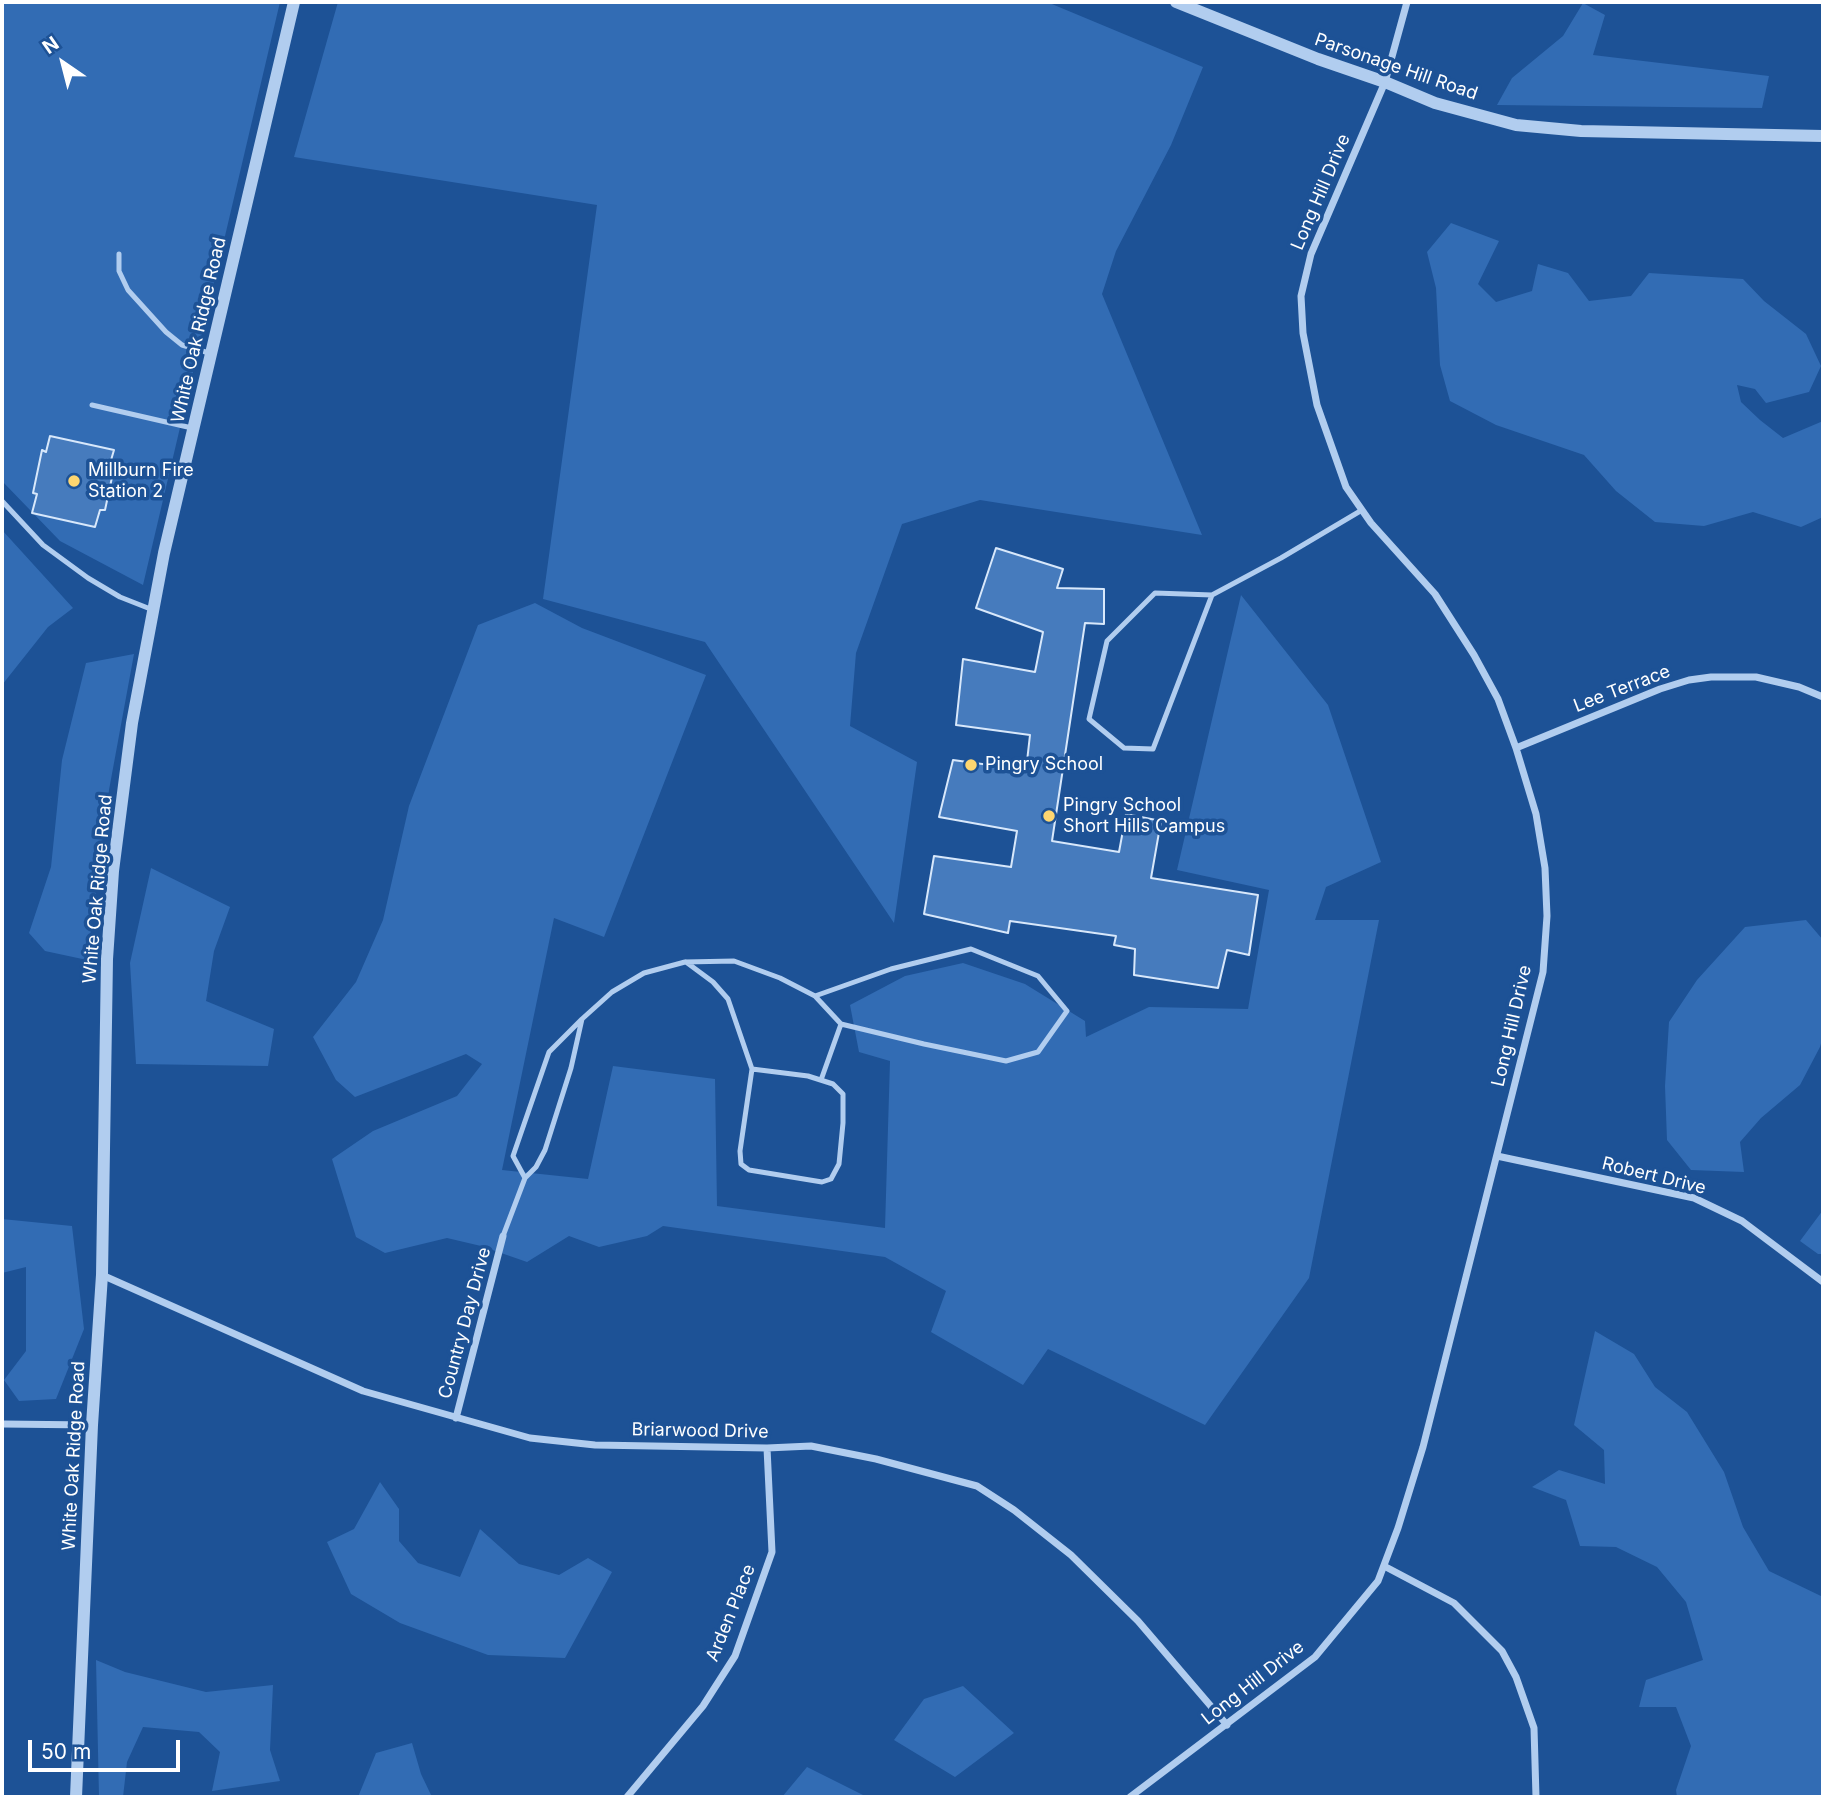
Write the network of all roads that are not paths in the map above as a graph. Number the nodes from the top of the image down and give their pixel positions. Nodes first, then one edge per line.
1 (294, 2) edge
2 (1176, 2) edge
3 (1408, 2) edge
4 (1385, 82) junction
5 (1823, 136) edge
6 (119, 254) dead end
7 (211, 354) junction
8 (93, 405) dead end
9 (194, 428) junction
10 (2, 500) edge
11 (1362, 510) junction
12 (1212, 595) junction
13 (154, 610) junction
14 (1823, 697) edge
15 (1516, 748) junction
16 (685, 962) junction
17 (815, 996) junction
18 (582, 1019) junction
19 (841, 1024) junction
20 (752, 1069) junction
21 (821, 1080) junction
22 (1497, 1156) junction
23 (525, 1178) junction
24 (503, 1236) joint
25 (102, 1275) junction
26 (1823, 1282) edge
27 (456, 1418) junction
28 (2, 1424) edge
29 (92, 1425) junction
30 (767, 1448) junction
31 (1384, 1566) junction
32 (1227, 1724) junction
33 (76, 1797) edge
34 (626, 1797) edge
35 (1130, 1797) edge
36 (1536, 1797) edge

1 - 7 street, White Oak Ridge Road
2 - 4 street, Parsonage Hill Road
3 - 4 street, Long Hill Drive
4 - 5 street, Parsonage Hill Road
4 - 11 street, Long Hill Drive
6 - 7 lane
7 - 9 street, White Oak Ridge Road
8 - 9 lane
9 - 13 street, White Oak Ridge Road
10 - 13 lane
11 - 12 lane
11 - 15 street, Long Hill Drive
12 - 12 lane
13 - 25 street, White Oak Ridge Road
14 - 15 street, Lee Terrace
15 - 22 street, Long Hill Drive
16 - 17 lane
16 - 18 lane
16 - 20 lane
17 - 19 lane
17 - 19 lane
18 - 23 lane
18 - 23 lane
19 - 21 lane
20 - 21 lane
20 - 21 lane
22 - 26 street, Robert Drive
22 - 31 street, Long Hill Drive
23 - 24 lane
24 - 27 street, Country Day Drive
25 - 27 street, Briarwood Drive
25 - 29 street, White Oak Ridge Road
27 - 30 street, Briarwood Drive
28 - 29 street
29 - 33 street, White Oak Ridge Road
30 - 32 street, Briarwood Drive
30 - 34 street, Arden Place
31 - 32 street, Long Hill Drive
31 - 36 street
32 - 35 street, Long Hill Drive

